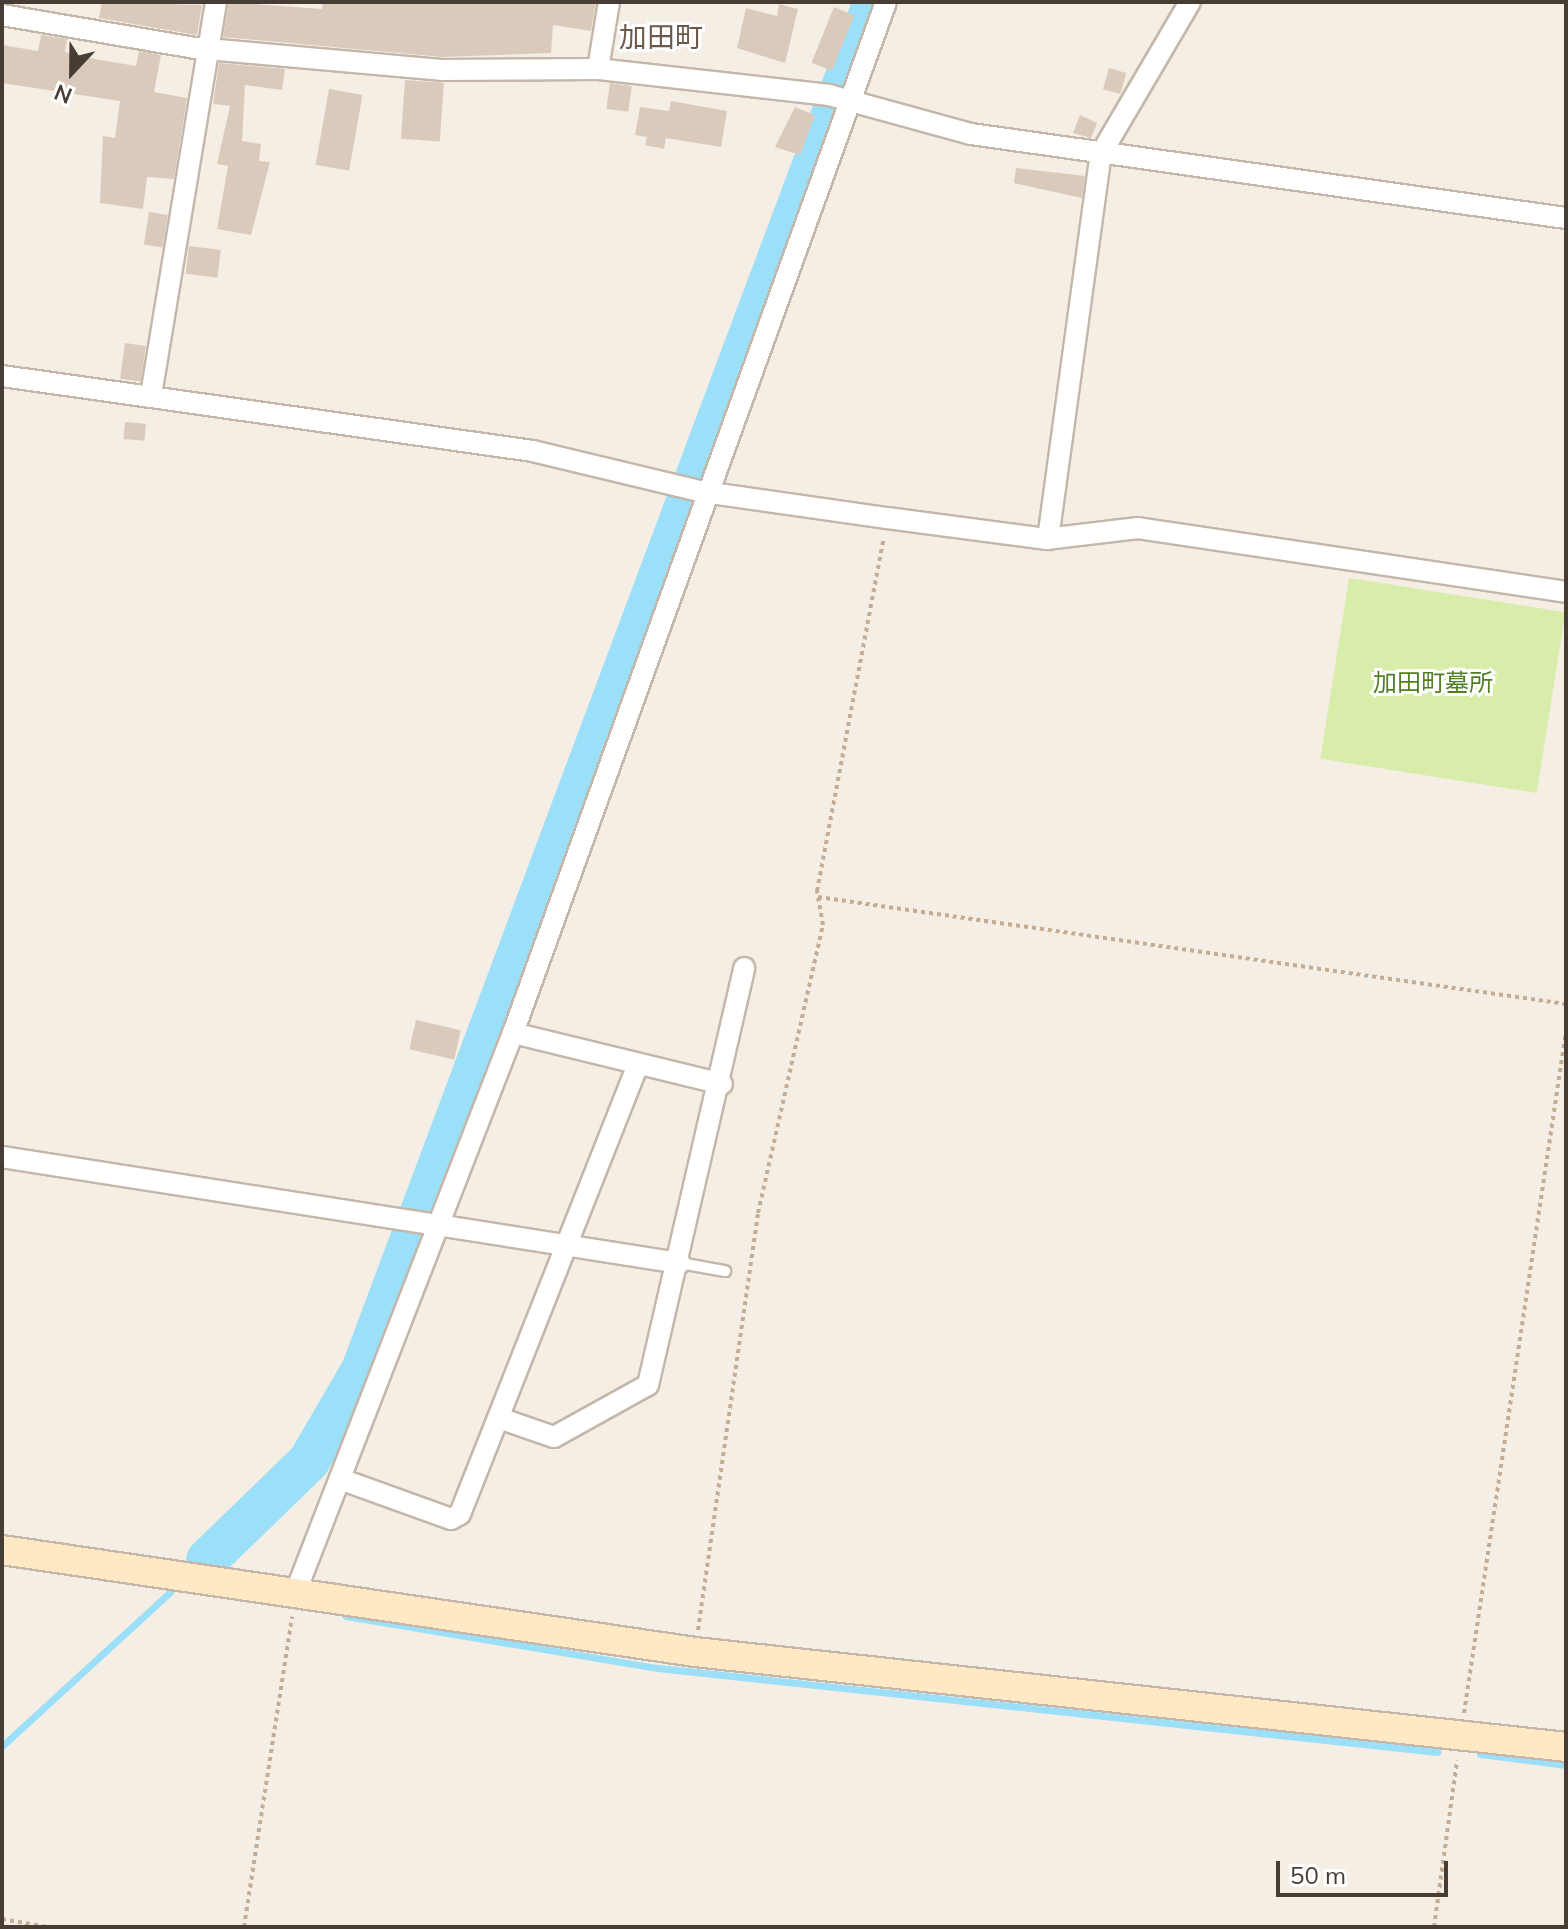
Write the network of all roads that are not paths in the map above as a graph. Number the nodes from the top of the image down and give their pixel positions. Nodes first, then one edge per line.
1 (216, 2) edge
2 (609, 2) edge
3 (886, 2) edge
4 (1190, 2) edge
5 (2, 15) edge
6 (209, 47) junction
7 (598, 69) junction
8 (842, 98) junction
9 (1101, 152) junction
10 (1566, 218) edge
11 (2, 376) edge
12 (151, 395) junction
13 (696, 489) junction
14 (1048, 539) junction
15 (1566, 592) edge
16 (744, 968) dead end
17 (513, 1033) junction
18 (637, 1066) junction
19 (722, 1084) junction
20 (2, 1157) edge
21 (425, 1219) junction
22 (563, 1244) junction
23 (680, 1263) junction
24 (725, 1271) dead end
25 (499, 1418) junction
26 (340, 1479) junction
27 (2, 1550) edge
28 (296, 1591) junction
29 (1566, 1747) edge

1 - 6 street
2 - 7 street
3 - 8 street
4 - 9 street
5 - 6 street
6 - 7 street
6 - 12 street
7 - 8 street
8 - 9 street
8 - 13 street
9 - 10 street
9 - 14 street
11 - 12 street
12 - 13 street
13 - 14 street
13 - 17 street
14 - 15 street
16 - 19 street
17 - 18 street
17 - 21 street
18 - 19 street
18 - 22 street
19 - 23 street
20 - 21 street
21 - 22 street
21 - 26 street
22 - 23 street
22 - 25 street
23 - 24 lane
23 - 25 street
25 - 26 street
26 - 28 street
27 - 28 street
28 - 29 street

